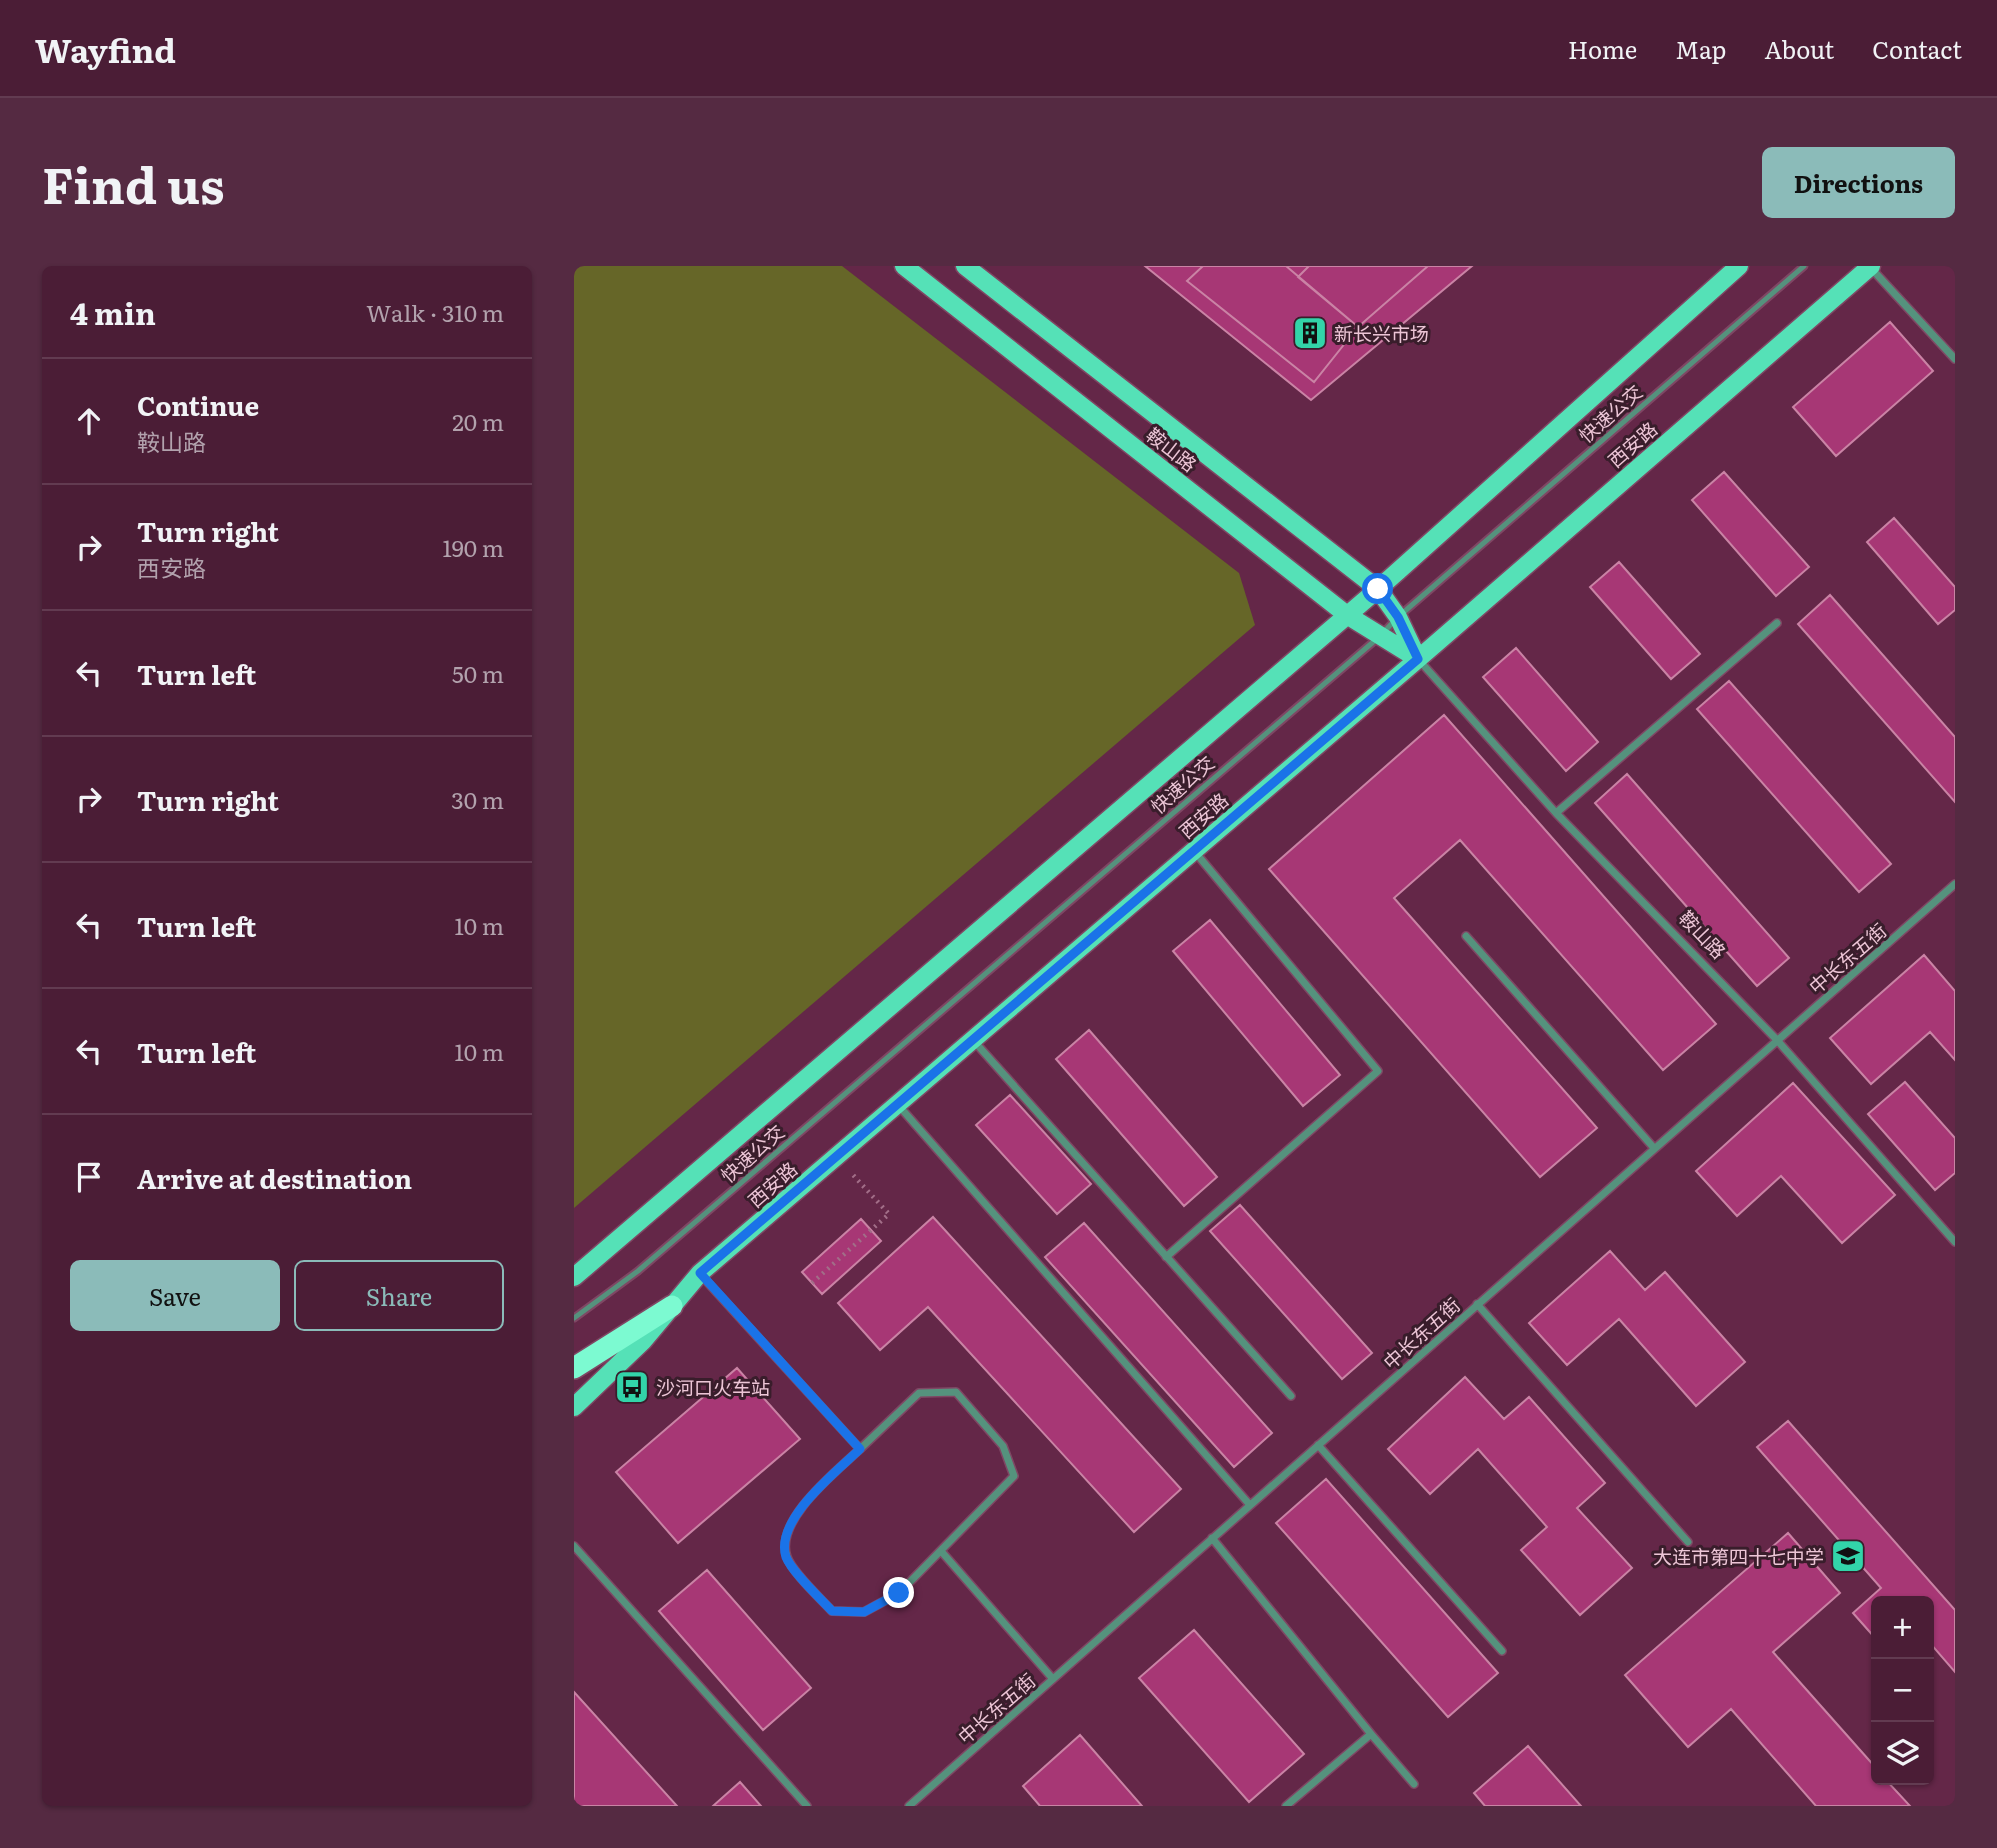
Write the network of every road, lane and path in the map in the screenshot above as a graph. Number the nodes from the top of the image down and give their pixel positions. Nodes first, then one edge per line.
1 (904, 266) edge
2 (965, 266) edge
3 (1739, 266) edge
4 (1804, 266) edge
5 (1870, 267) edge
6 (1955, 359) edge
7 (1378, 589) junction
8 (1347, 615) junction
9 (1398, 617) junction
10 (1777, 623) dead end
11 (1379, 637) junction
12 (1418, 659) junction
13 (1556, 813) junction
14 (1194, 851) junction
15 (1955, 884) edge
16 (1466, 936) dead end
17 (973, 1040) junction
18 (1777, 1040) junction
19 (897, 1104) junction
20 (1654, 1148) junction
21 (871, 1230) dead end
22 (1955, 1242) edge
23 (1166, 1257) junction
24 (700, 1273) junction
25 (574, 1277) edge
26 (812, 1283) dead end
27 (1477, 1304) junction
28 (672, 1306) junction
29 (574, 1318) edge
30 (574, 1368) edge
31 (1291, 1395) dead end
32 (574, 1407) edge
33 (1318, 1445) junction
34 (860, 1449) junction
35 (1250, 1505) junction
36 (1212, 1538) junction
37 (1688, 1542) dead end
38 (574, 1546) edge
39 (941, 1551) junction
40 (1502, 1651) dead end
41 (1053, 1679) junction
42 (1371, 1734) junction
43 (1414, 1784) dead end
44 (807, 1806) edge
45 (909, 1806) edge
46 (1286, 1806) edge

1 - 8 main road, 鞍山路
2 - 7 main road, 鞍山路
3 - 7 main road
4 - 9 lane, 快速公交
5 - 6 street
5 - 12 main road, 西安路
7 - 8 main road
7 - 9 main road, 鞍山路
8 - 11 main road, 鞍山路
8 - 25 main road
9 - 11 lane, 快速公交
9 - 12 main road, 鞍山路
10 - 13 street
11 - 12 main road, 鞍山路
11 - 29 lane, 快速公交
12 - 13 street, 鞍山路
12 - 14 main road, 西安路
13 - 18 street, 鞍山路
14 - 17 main road, 西安路
14 - 23 street
15 - 18 street, 中长东五街
16 - 20 street
17 - 19 main road, 西安路
17 - 23 street
18 - 20 street, 中长东五街
18 - 22 street, 鞍山路
19 - 24 main road, 西安路
19 - 35 street
20 - 27 street, 中长东五街
21 - 26 path
23 - 31 street
24 - 28 main road, 西安路
24 - 34 street
27 - 33 street, 中长东五街
27 - 37 street
28 - 30 highway
28 - 32 main road, 西安路
33 - 35 street, 中长东五街
33 - 40 street
34 - 39 street
34 - 39 street
35 - 36 street, 中长东五街
36 - 41 street, 中长东五街
36 - 42 street
38 - 44 street
39 - 41 street
41 - 45 street, 中长东五街
42 - 43 street
42 - 46 street

